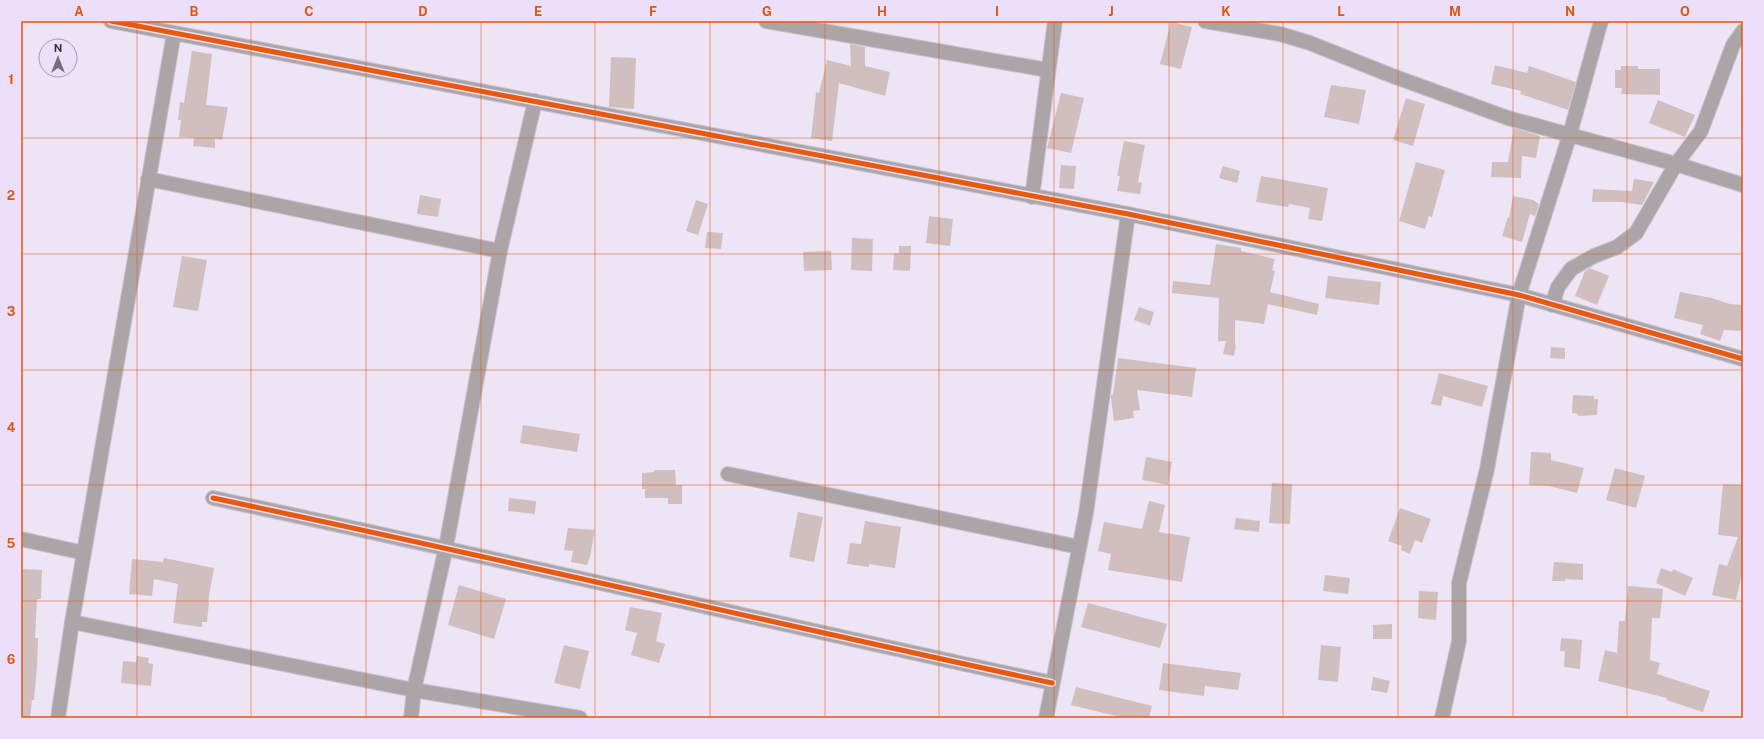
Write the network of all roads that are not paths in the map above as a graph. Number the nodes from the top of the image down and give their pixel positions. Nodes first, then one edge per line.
1 (111, 21) edge
2 (766, 21) edge
3 (1055, 21) edge
4 (1205, 21) edge
5 (1601, 21) edge
6 (170, 29) edge
7 (1743, 32) edge
8 (1048, 70) junction
9 (535, 101) junction
10 (1570, 134) junction
11 (1676, 164) junction
12 (148, 179) junction
13 (1743, 185) edge
14 (1032, 197) junction
15 (1128, 214) junction
16 (500, 250) junction
17 (1519, 295) junction
18 (1552, 305) junction
19 (1743, 359) edge
20 (728, 474) dead end
21 (213, 498) dead end
22 (21, 539) edge
23 (446, 547) junction
24 (1079, 548) junction
25 (84, 553) junction
26 (72, 622) junction
27 (1052, 683) junction
28 (414, 690) junction
29 (58, 718) edge
30 (411, 718) edge
31 (580, 718) edge
32 (1046, 718) edge
33 (1442, 718) edge

1 - 6 street
2 - 8 street
3 - 8 street
4 - 10 street
5 - 10 street
6 - 9 street
6 - 12 street
7 - 11 street
8 - 14 street
9 - 14 street
9 - 16 street
10 - 11 street
10 - 17 street
11 - 13 street
11 - 18 street
12 - 16 street
12 - 25 street
14 - 15 street
15 - 17 street
15 - 24 street
16 - 23 street
17 - 18 street
17 - 33 street
18 - 19 street
20 - 24 street
21 - 23 street
22 - 25 street
23 - 27 street
23 - 28 street
24 - 27 street
25 - 26 street
26 - 28 street
26 - 29 street
27 - 32 street
28 - 30 street
28 - 31 street

